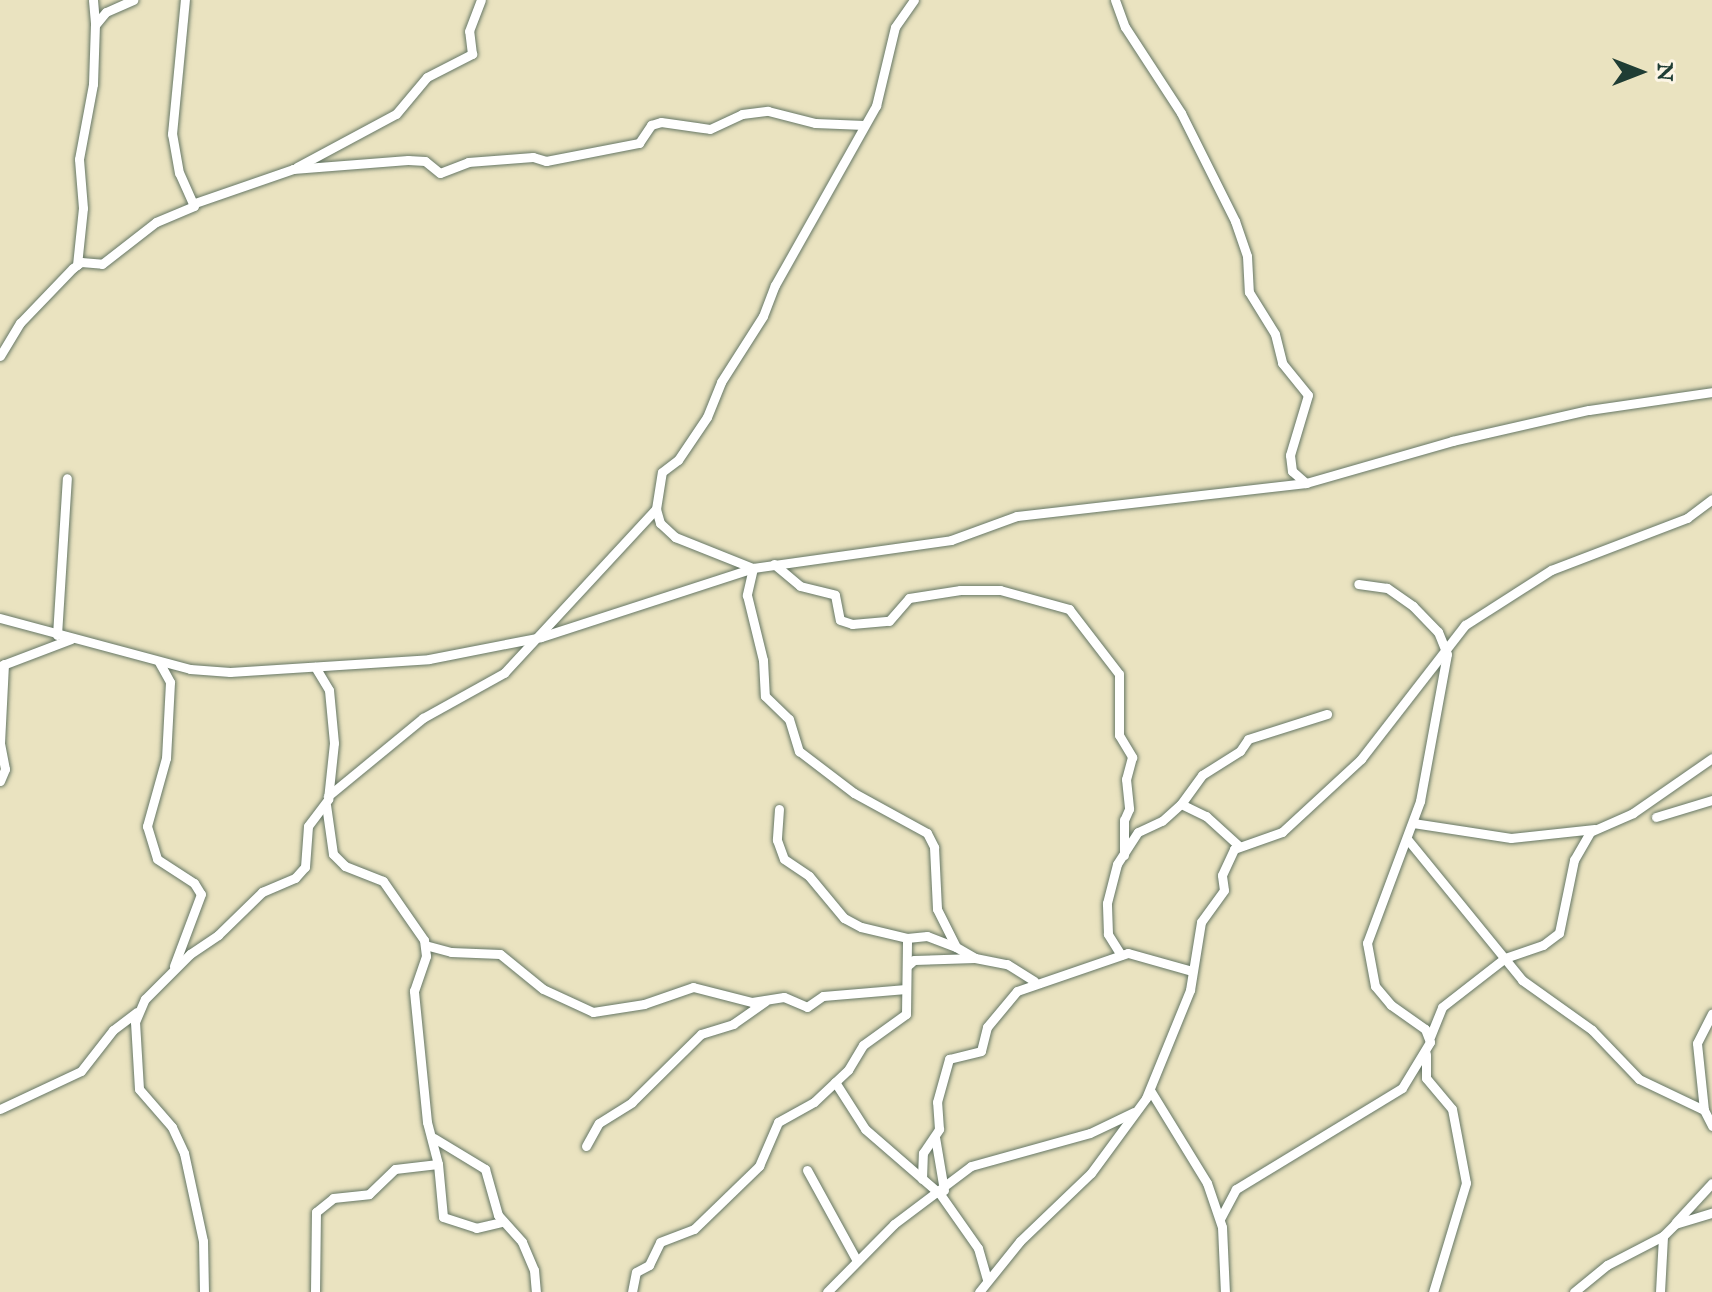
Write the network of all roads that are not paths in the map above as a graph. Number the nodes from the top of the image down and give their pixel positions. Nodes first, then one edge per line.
1 (93, 0) edge
2 (133, 0) edge
3 (185, 0) edge
4 (481, 0) edge
5 (914, 0) edge
6 (1115, 0) edge
7 (95, 25) junction
8 (864, 125) junction
9 (293, 169) junction
10 (195, 203) junction
11 (77, 265) junction
12 (0, 356) edge
13 (1712, 392) edge
14 (67, 478) dead end
15 (1306, 483) junction
16 (1712, 499) edge
17 (656, 509) junction
18 (774, 564) junction
19 (753, 568) junction
20 (1358, 584) dead end
21 (0, 618) edge
22 (57, 635) junction
23 (541, 637) junction
24 (71, 639) junction
25 (1445, 645) junction
26 (159, 662) junction
27 (2, 665) edge
28 (315, 667) junction
29 (1327, 714) dead end
30 (1712, 758) edge
31 (0, 781) edge
32 (1712, 800) edge
33 (327, 801) junction
34 (1181, 804) junction
35 (779, 809) dead end
36 (1656, 817) dead end
37 (1413, 823) junction
38 (1595, 829) junction
39 (1408, 840) junction
40 (1239, 846) junction
41 (1124, 855) junction
42 (907, 938) junction
43 (425, 945) junction
44 (956, 947) junction
45 (1121, 955) junction
46 (975, 958) junction
47 (1505, 958) junction
48 (907, 966) junction
49 (1192, 971) junction
50 (171, 973) junction
51 (1034, 981) junction
52 (906, 989) junction
53 (765, 1002) junction
54 (137, 1012) junction
55 (1712, 1014) edge
56 (1430, 1037) junction
57 (1426, 1053) junction
58 (835, 1082) junction
59 (1150, 1090) junction
60 (0, 1109) edge
61 (1704, 1110) junction
62 (1134, 1112) junction
63 (1712, 1126) edge
64 (935, 1137) junction
65 (434, 1138) junction
66 (586, 1146) dead end
67 (438, 1164) junction
68 (807, 1170) dead end
69 (922, 1179) junction
70 (1712, 1183) edge
71 (942, 1192) junction
72 (1712, 1213) edge
73 (1220, 1219) junction
74 (503, 1222) junction
75 (1675, 1224) junction
76 (1663, 1236) junction
77 (857, 1261) junction
78 (987, 1280) junction
79 (204, 1292) edge
80 (315, 1292) edge
81 (536, 1292) edge
82 (632, 1292) edge
83 (827, 1292) edge
84 (979, 1292) edge
85 (1225, 1292) edge
86 (1433, 1292) edge
87 (1574, 1292) edge
88 (1660, 1292) edge

1 - 7 street
2 - 7 street
3 - 10 street
4 - 9 street
5 - 8 street
6 - 15 street
7 - 11 street
8 - 9 street
8 - 17 street
9 - 10 street
10 - 11 street
11 - 12 street
13 - 15 street
14 - 22 street
15 - 18 street
16 - 25 street
17 - 19 street
17 - 23 street
18 - 19 street
18 - 41 street
19 - 23 street
19 - 44 street
20 - 25 street
21 - 22 street
22 - 24 street
23 - 28 street
23 - 33 street
24 - 26 street
24 - 27 street
25 - 37 street
25 - 40 street
26 - 28 street
26 - 50 street
27 - 31 street
28 - 33 street
29 - 34 street
30 - 38 street
32 - 36 street
33 - 43 street
33 - 50 street
34 - 40 street
34 - 41 street
35 - 42 street
37 - 38 street
37 - 39 street
38 - 47 street
39 - 47 street
39 - 56 street
40 - 49 street
41 - 45 street
42 - 44 street
42 - 48 street
43 - 53 street
43 - 65 street
44 - 46 street
45 - 49 street
45 - 51 street
46 - 48 street
46 - 51 street
47 - 56 street
47 - 61 street
48 - 52 street
49 - 59 street
50 - 54 street
51 - 64 street
52 - 53 street
52 - 58 street
53 - 66 street
54 - 60 street
54 - 79 street
55 - 61 street
56 - 57 street
57 - 73 street
57 - 86 street
58 - 69 street
58 - 82 street
59 - 62 street
59 - 73 street
61 - 63 street
62 - 71 street
62 - 78 street
64 - 69 street
64 - 71 street
65 - 67 street
65 - 74 street
67 - 74 street
67 - 80 street
68 - 77 street
69 - 71 street
70 - 75 street
71 - 77 street
71 - 78 street
72 - 75 street
73 - 85 street
74 - 81 street
75 - 76 street
76 - 87 street
76 - 88 street
77 - 83 street
78 - 84 street

